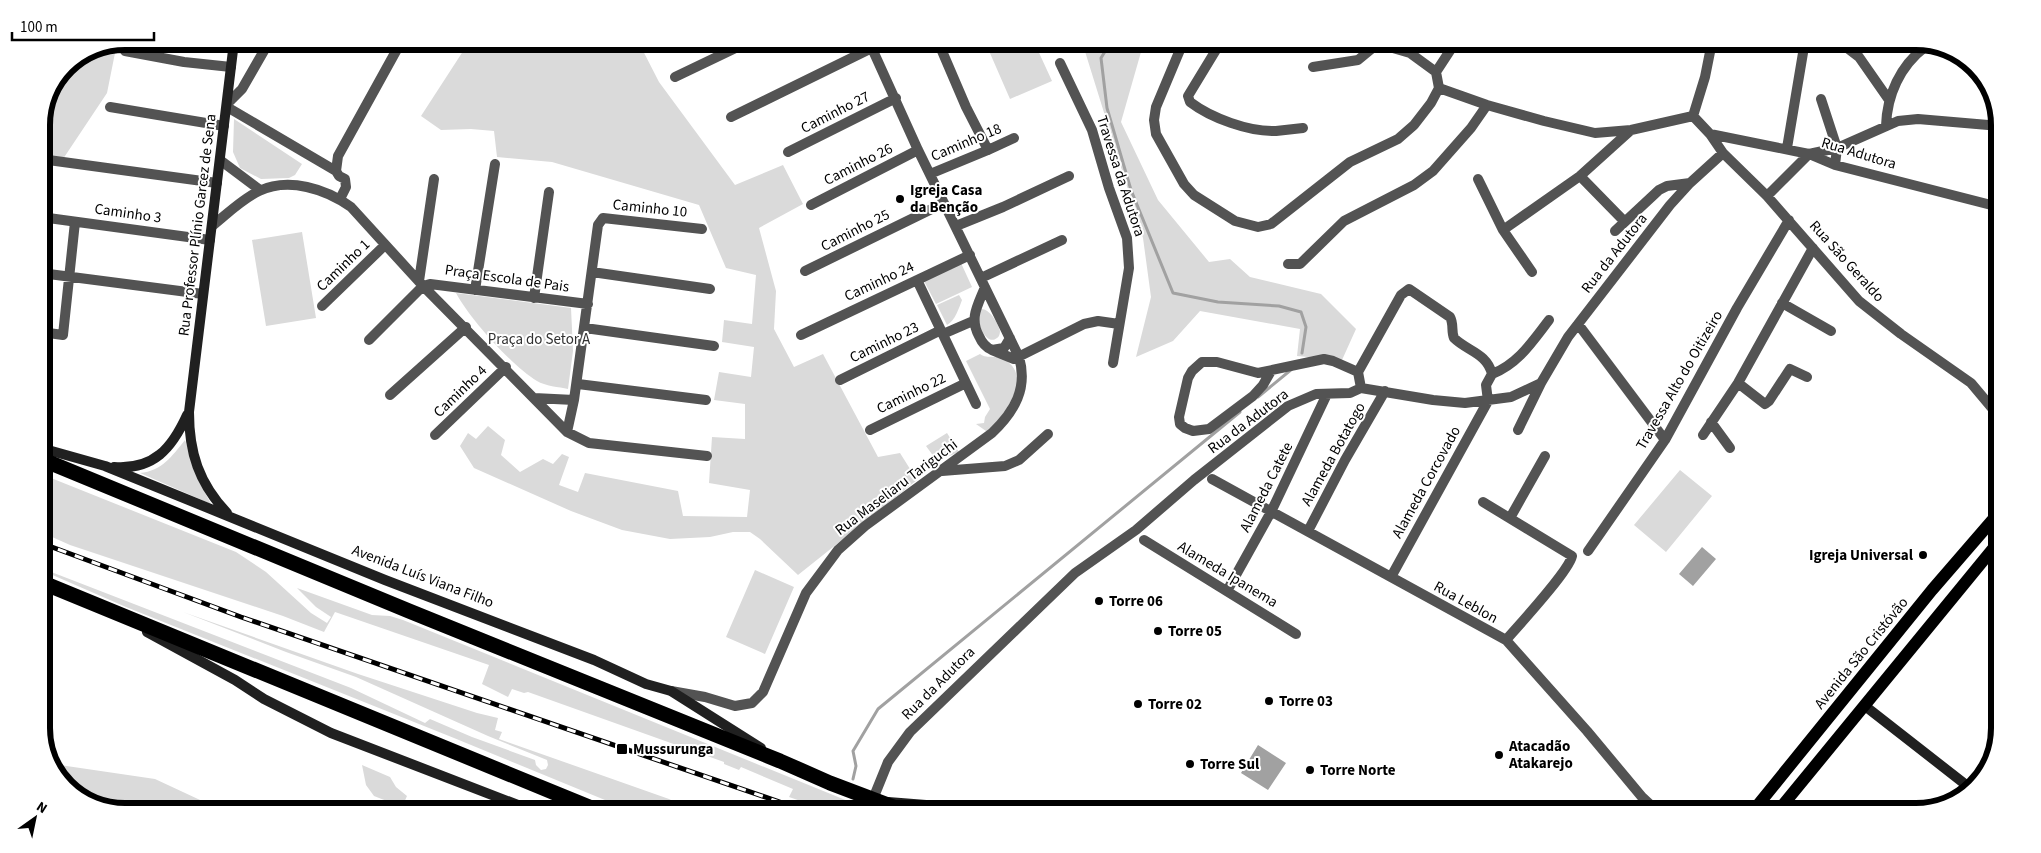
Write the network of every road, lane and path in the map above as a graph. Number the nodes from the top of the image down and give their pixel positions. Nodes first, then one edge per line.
1 (233, 50) edge
2 (264, 50) edge
3 (396, 50) edge
4 (731, 50) edge
5 (864, 50) edge
6 (876, 50) edge
7 (942, 50) edge
8 (1180, 50) edge
9 (1216, 50) edge
10 (1370, 50) edge
11 (1400, 50) edge
12 (1450, 50) edge
13 (1710, 50) edge
14 (1803, 50) edge
15 (1849, 50) edge
16 (1923, 50) edge
17 (125, 51) dead end
18 (1060, 64) dead end
19 (231, 67) junction
20 (1313, 67) dead end
21 (1436, 72) junction
22 (675, 77) dead end
23 (1439, 88) junction
24 (896, 98) junction
25 (1821, 99) dead end
26 (1889, 100) junction
27 (227, 105) junction
28 (1487, 105) junction
29 (110, 107) dead end
30 (1693, 116) junction
31 (732, 117) dead end
32 (1991, 125) edge
33 (224, 126) junction
34 (1886, 126) junction
35 (1303, 128) dead end
36 (1631, 130) junction
37 (1710, 134) junction
38 (1014, 138) dead end
39 (1786, 148) junction
40 (1837, 148) junction
41 (918, 150) junction
42 (988, 150) junction
43 (788, 152) dead end
44 (1723, 153) junction
45 (1810, 154) junction
46 (50, 160) edge
47 (220, 160) junction
48 (494, 164) dead end
49 (1834, 164) junction
50 (336, 171) junction
51 (930, 174) junction
52 (1069, 176) dead end
53 (1580, 176) junction
54 (434, 179) dead end
55 (1478, 179) dead end
56 (217, 183) junction
57 (1690, 183) junction
58 (260, 190) junction
59 (549, 192) dead end
60 (1767, 196) junction
61 (340, 199) junction
62 (944, 203) junction
63 (811, 205) dead end
64 (1991, 205) edge
65 (50, 218) edge
66 (1789, 220) junction
67 (1624, 221) junction
68 (75, 222) junction
69 (212, 226) junction
70 (956, 226) junction
71 (702, 229) dead end
72 (1503, 230) junction
73 (1615, 231) dead end
74 (210, 240) junction
75 (1062, 240) dead end
76 (385, 245) junction
77 (1813, 248) junction
78 (970, 255) junction
79 (1288, 264) dead end
80 (805, 271) dead end
81 (592, 272) junction
82 (1532, 272) dead end
83 (50, 274) edge
84 (70, 277) junction
85 (918, 280) junction
86 (983, 282) junction
87 (421, 284) junction
88 (710, 289) dead end
89 (475, 290) junction
90 (203, 294) junction
91 (534, 298) junction
92 (1782, 303) junction
93 (588, 304) junction
94 (322, 306) dead end
95 (1549, 320) dead end
96 (973, 321) junction
97 (1119, 324) junction
98 (1578, 324) junction
99 (466, 327) junction
100 (585, 328) junction
101 (1831, 331) dead end
102 (942, 332) junction
103 (50, 333) edge
104 (801, 335) dead end
105 (1010, 338) junction
106 (369, 340) dead end
107 (714, 346) dead end
108 (992, 350) junction
109 (1019, 357) junction
110 (1113, 363) dead end
111 (506, 367) junction
112 (1271, 370) junction
113 (1358, 372) junction
114 (1492, 374) junction
115 (1807, 377) dead end
116 (840, 380) dead end
117 (966, 383) junction
118 (1541, 383) junction
119 (1738, 383) junction
120 (578, 384) junction
121 (1361, 388) junction
122 (1385, 391) junction
123 (1327, 394) junction
124 (390, 395) dead end
125 (534, 398) junction
126 (574, 400) junction
127 (706, 400) dead end
128 (1488, 401) junction
129 (976, 404) dead end
130 (1991, 407) edge
131 (189, 412) junction
132 (1711, 422) junction
133 (870, 430) dead end
134 (1518, 430) dead end
135 (567, 432) junction
136 (1048, 434) dead end
137 (435, 435) dead end
138 (1703, 435) dead end
139 (1665, 440) junction
140 (1730, 448) dead end
141 (50, 451) edge
142 (707, 456) dead end
143 (1545, 456) dead end
144 (50, 463) edge
145 (105, 466) junction
146 (941, 471) junction
147 (1212, 479) dead end
148 (1482, 502) dead end
149 (1271, 512) junction
150 (229, 516) junction
151 (1510, 518) junction
152 (1991, 522) edge
153 (1308, 531) junction
154 (1144, 540) dead end
155 (1588, 551) dead end
156 (1991, 551) edge
157 (1391, 577) junction
158 (50, 585) edge
159 (1227, 591) junction
160 (96, 604) junction
161 (1296, 634) dead end
162 (1506, 640) junction
163 (671, 691) junction
164 (1865, 706) junction
165 (780, 761) junction
166 (1965, 784) edge
167 (876, 801) junction
168 (513, 803) edge
169 (579, 803) edge
170 (882, 803) edge
171 (901, 803) edge
172 (1649, 803) edge
173 (1759, 803) edge
174 (1785, 803) edge

1 - 19 main road, Rua Professor Plínio Garcez de Sena
2 - 27 street
3 - 50 street
4 - 22 street
5 - 31 street
6 - 24 street, Rua Maseliaru Tariguchi
7 - 42 street
8 - 23 street
9 - 35 street
10 - 20 street
11 - 21 street
12 - 21 street
13 - 30 street
14 - 39 street
15 - 26 street
16 - 26 street
17 - 19 street
18 - 97 street, Travessa da Adutora
19 - 27 main road, Rua Professor Plínio Garcez de Sena
21 - 23 street
23 - 28 street
24 - 41 street, Rua Maseliaru Tariguchi
24 - 43 street, Caminho 27
25 - 40 street
26 - 34 street
27 - 33 main road, Rua Professor Plínio Garcez de Sena
27 - 50 street
28 - 36 street
28 - 79 street
29 - 33 street
30 - 36 street
30 - 37 street, Rua São Geraldo
32 - 34 street
33 - 47 main road, Rua Professor Plínio Garcez de Sena
34 - 40 street
36 - 53 street
37 - 39 street, Rua Adutora
37 - 44 street, Rua São Geraldo
38 - 42 street, Caminho 18
39 - 45 street, Rua Adutora
40 - 45 street
40 - 49 street
41 - 51 street, Rua Maseliaru Tariguchi
41 - 63 street, Caminho 26
42 - 51 street, Caminho 18
44 - 57 street, Rua da Adutora
44 - 60 street, Rua São Geraldo
45 - 49 street, Rua Adutora
45 - 60 street
46 - 56 street
47 - 56 main road, Rua Professor Plínio Garcez de Sena
47 - 58 street
48 - 89 street
49 - 64 street, Rua Adutora
50 - 61 street
51 - 62 street, Rua Maseliaru Tariguchi
52 - 70 street
53 - 67 street
53 - 72 street
54 - 87 street
55 - 72 street
56 - 69 main road, Rua Professor Plínio Garcez de Sena
57 - 67 street
57 - 98 street, Rua da Adutora
58 - 61 street
58 - 69 street
59 - 91 street
60 - 66 street, Rua São Geraldo
61 - 76 street
62 - 70 street, Rua Maseliaru Tariguchi
62 - 80 street, Caminho 25
65 - 68 street, Caminho 3
66 - 77 street, Rua São Geraldo
66 - 139 street, Travessa Alto do Oitizeiro
67 - 73 street
68 - 74 street, Caminho 3
68 - 84 street
69 - 74 main road, Rua Professor Plínio Garcez de Sena
70 - 78 street, Rua Maseliaru Tariguchi
71 - 81 street, Caminho 10
72 - 82 street
74 - 90 main road, Rua Professor Plínio Garcez de Sena
75 - 86 street
76 - 87 street
76 - 94 street, Caminho 1
77 - 92 street
77 - 130 street, Rua São Geraldo
78 - 85 street, Caminho 24
78 - 86 street, Rua Maseliaru Tariguchi
81 - 88 street
81 - 93 street
83 - 84 street
84 - 90 street
84 - 103 street
85 - 102 street
85 - 104 street, Caminho 24
86 - 96 street
86 - 105 street, Rua Maseliaru Tariguchi
87 - 89 street, Praça Escola de Pais
87 - 99 street
87 - 106 street
89 - 91 street, Praça Escola de Pais
90 - 131 main road, Rua Professor Plínio Garcez de Sena
91 - 93 street, Praça Escola de Pais
92 - 101 street
92 - 119 street
93 - 100 street
95 - 114 street
96 - 102 street, Caminho 23
96 - 108 street
97 - 109 street
97 - 110 street, Travessa da Adutora
98 - 118 street, Rua da Adutora
98 - 139 street
99 - 111 street
99 - 124 street
100 - 107 street
100 - 120 street
102 - 116 street, Caminho 23
102 - 117 street
105 - 108 street
105 - 109 street, Rua Maseliaru Tariguchi
108 - 109 street
109 - 146 street, Rua Maseliaru Tariguchi
111 - 125 street
111 - 137 street, Caminho 4
112 - 112 street
112 - 113 street
113 - 114 street
113 - 121 street
114 - 128 street
115 - 119 street
117 - 129 street
117 - 133 street, Caminho 22
118 - 128 street, Rua da Adutora
118 - 134 street
119 - 132 street
120 - 126 street
120 - 127 street
121 - 122 street, Rua da Adutora
121 - 123 street, Rua da Adutora
122 - 128 street, Rua da Adutora
122 - 153 street, Alameda Botatogo
123 - 149 street, Alameda Catete
123 - 167 street, Rua da Adutora
125 - 126 street
125 - 135 street
126 - 135 street
128 - 157 street, Alameda Corcovado
131 - 145 main road, Rua Professor Plínio Garcez de Sena
131 - 150 main road, Rua Professor Plínio Garcez de Sena
132 - 138 street
132 - 140 street
135 - 142 street
136 - 146 street
139 - 155 street, Travessa Alto do Oitizeiro
141 - 145 main road, Avenida Luís Viana Filho
143 - 151 street
144 - 165 highway, Avenida Luís Viana Filho
145 - 150 main road, Avenida Luís Viana Filho
146 - 163 street, Rua Maseliaru Tariguchi
147 - 149 street, Rua Leblon
148 - 151 street
149 - 153 street, Rua Leblon
149 - 159 street, Alameda Catete
150 - 163 main road, Avenida Luís Viana Filho
151 - 162 street
152 - 173 main road, Avenida São Cristóvão
153 - 157 street, Rua Leblon
154 - 159 street, Alameda Ipanema
156 - 164 main road
157 - 162 street, Rua Leblon
158 - 160 highway
159 - 161 street, Alameda Ipanema
160 - 168 main road
160 - 169 highway
162 - 172 street, Rua Leblon
163 - 165 main road, Avenida Luís Viana Filho
164 - 166 main road
164 - 174 main road
165 - 167 highway, Avenida Luís Viana Filho
167 - 170 highway, Avenida Luís Viana Filho
167 - 171 main road, Avenida Luís Viana Filho

